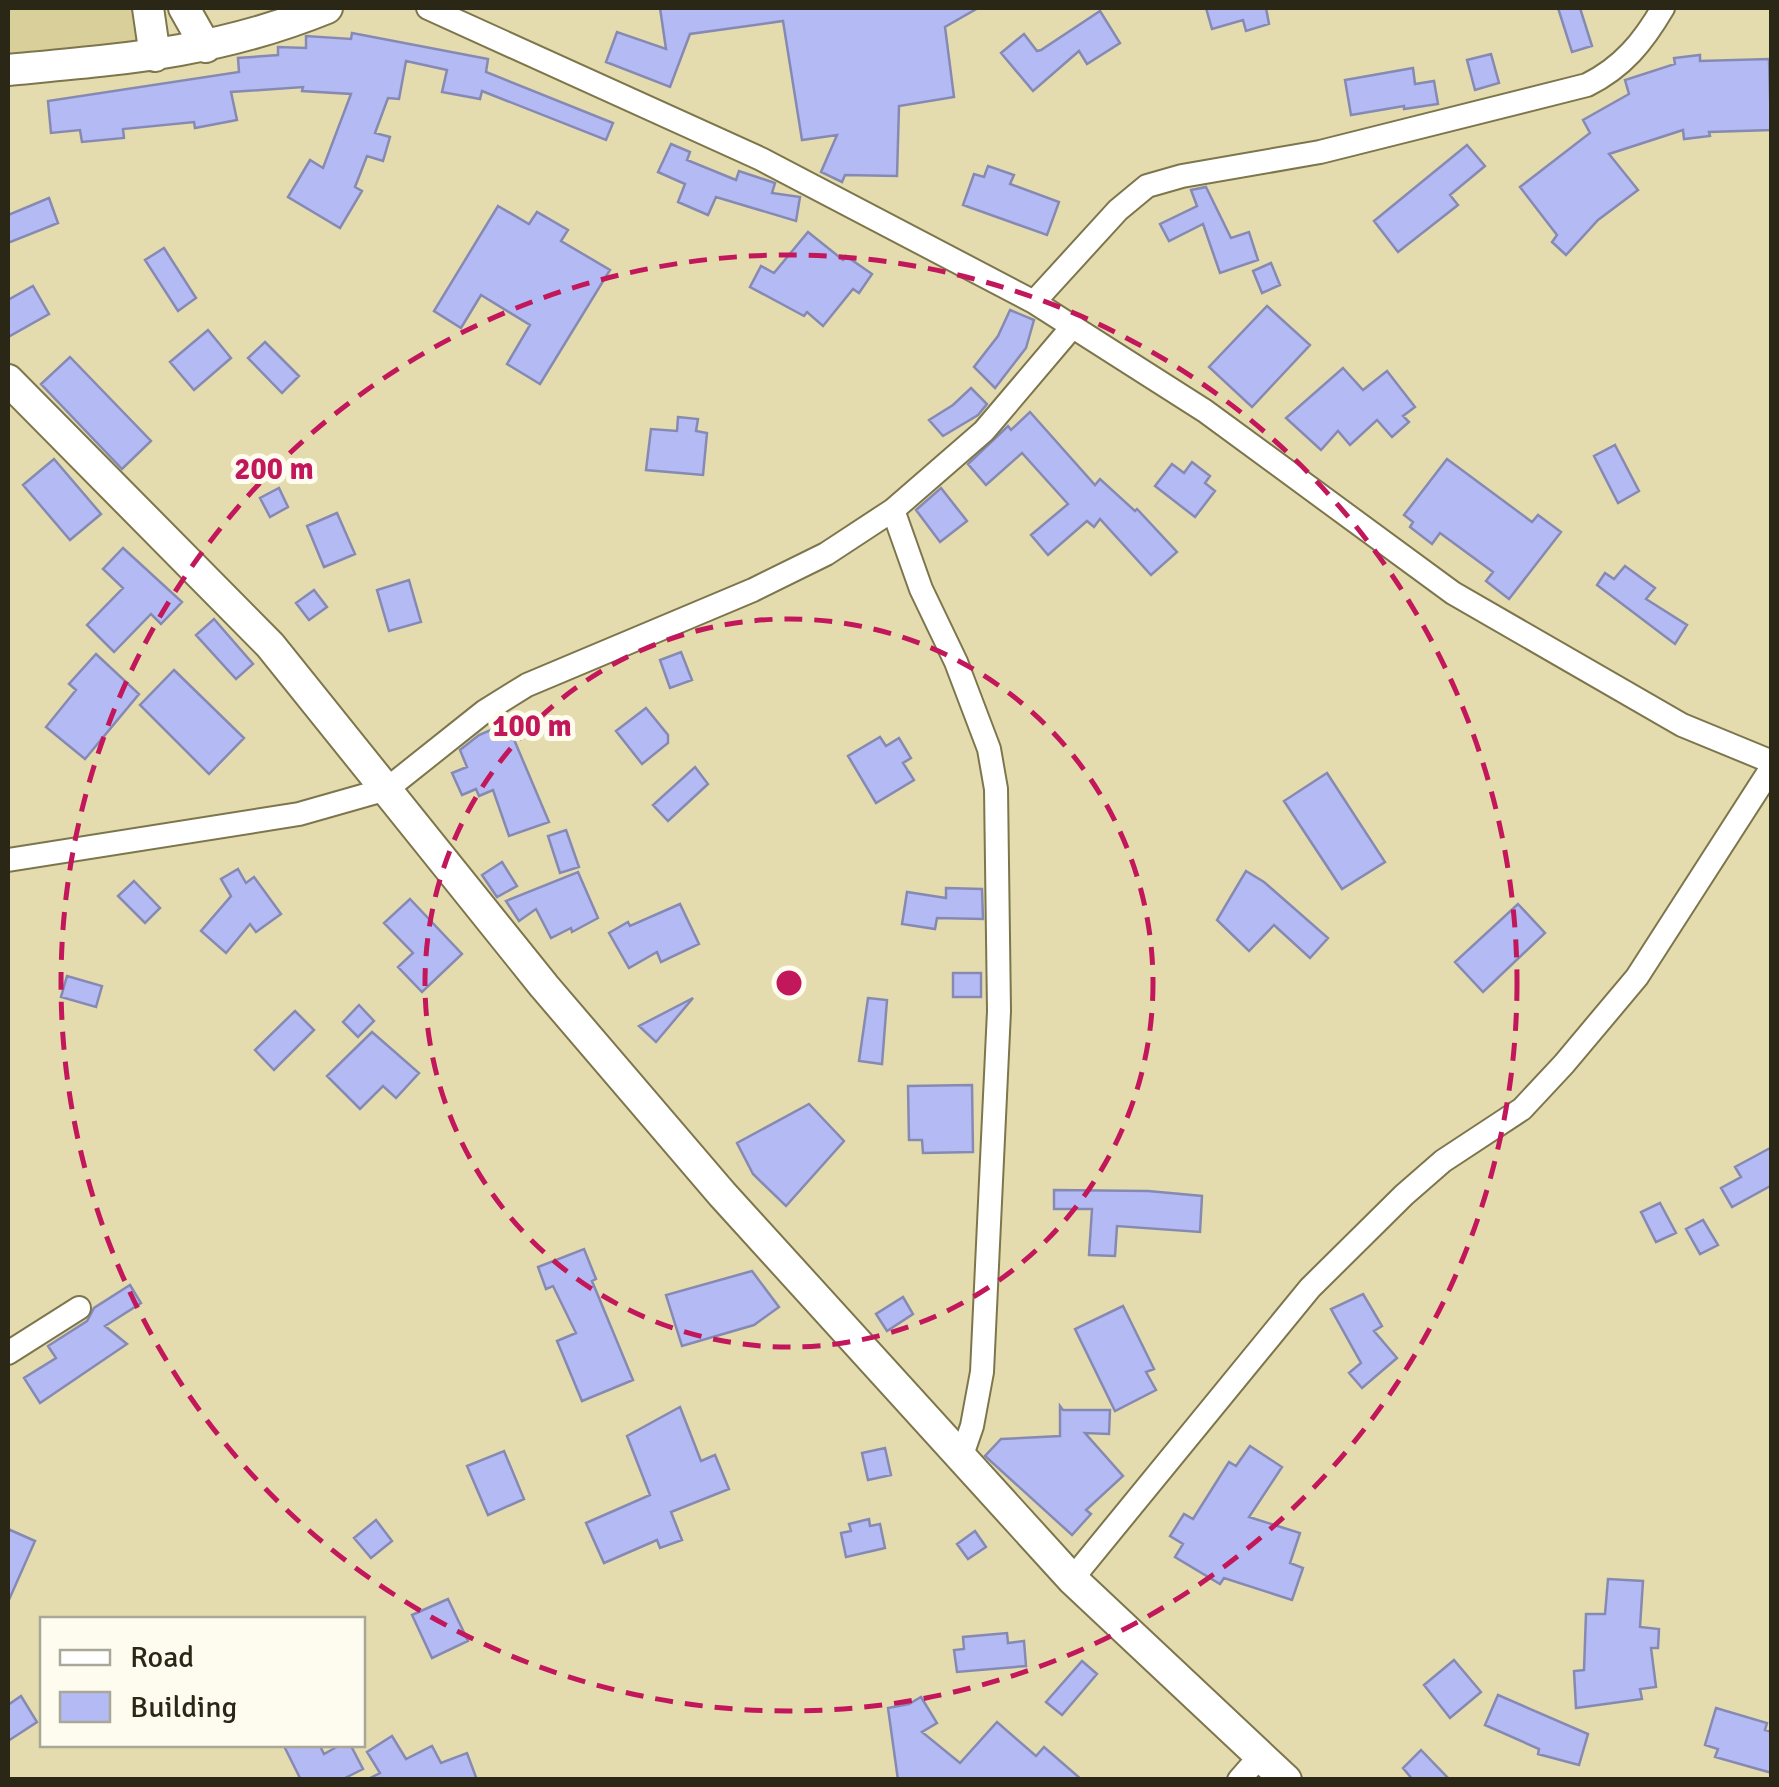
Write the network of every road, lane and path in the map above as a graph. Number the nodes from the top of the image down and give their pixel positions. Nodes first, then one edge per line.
1 (148, 8) edge
2 (184, 8) edge
3 (327, 8) edge
4 (428, 8) edge
5 (1663, 8) edge
6 (206, 47) junction
7 (155, 56) junction
8 (8, 70) edge
9 (1034, 302) junction
10 (1074, 326) junction
11 (8, 380) edge
12 (892, 510) junction
13 (1772, 764) edge
14 (387, 789) junction
15 (8, 860) edge
16 (78, 1308) dead end
17 (8, 1353) edge
18 (962, 1455) junction
19 (1072, 1578) junction
20 (1260, 1756) junction
21 (1239, 1780) edge
22 (1286, 1780) edge

1 - 7 main road
2 - 6 main road
3 - 6 main road
4 - 9 street
5 - 9 street
6 - 7 main road
7 - 8 main road
9 - 10 street
10 - 12 street
10 - 13 street
11 - 14 main road
12 - 14 street
12 - 18 street
13 - 19 street
14 - 15 street
14 - 18 main road
16 - 17 street
18 - 19 main road
19 - 20 main road
20 - 21 street
20 - 22 main road

